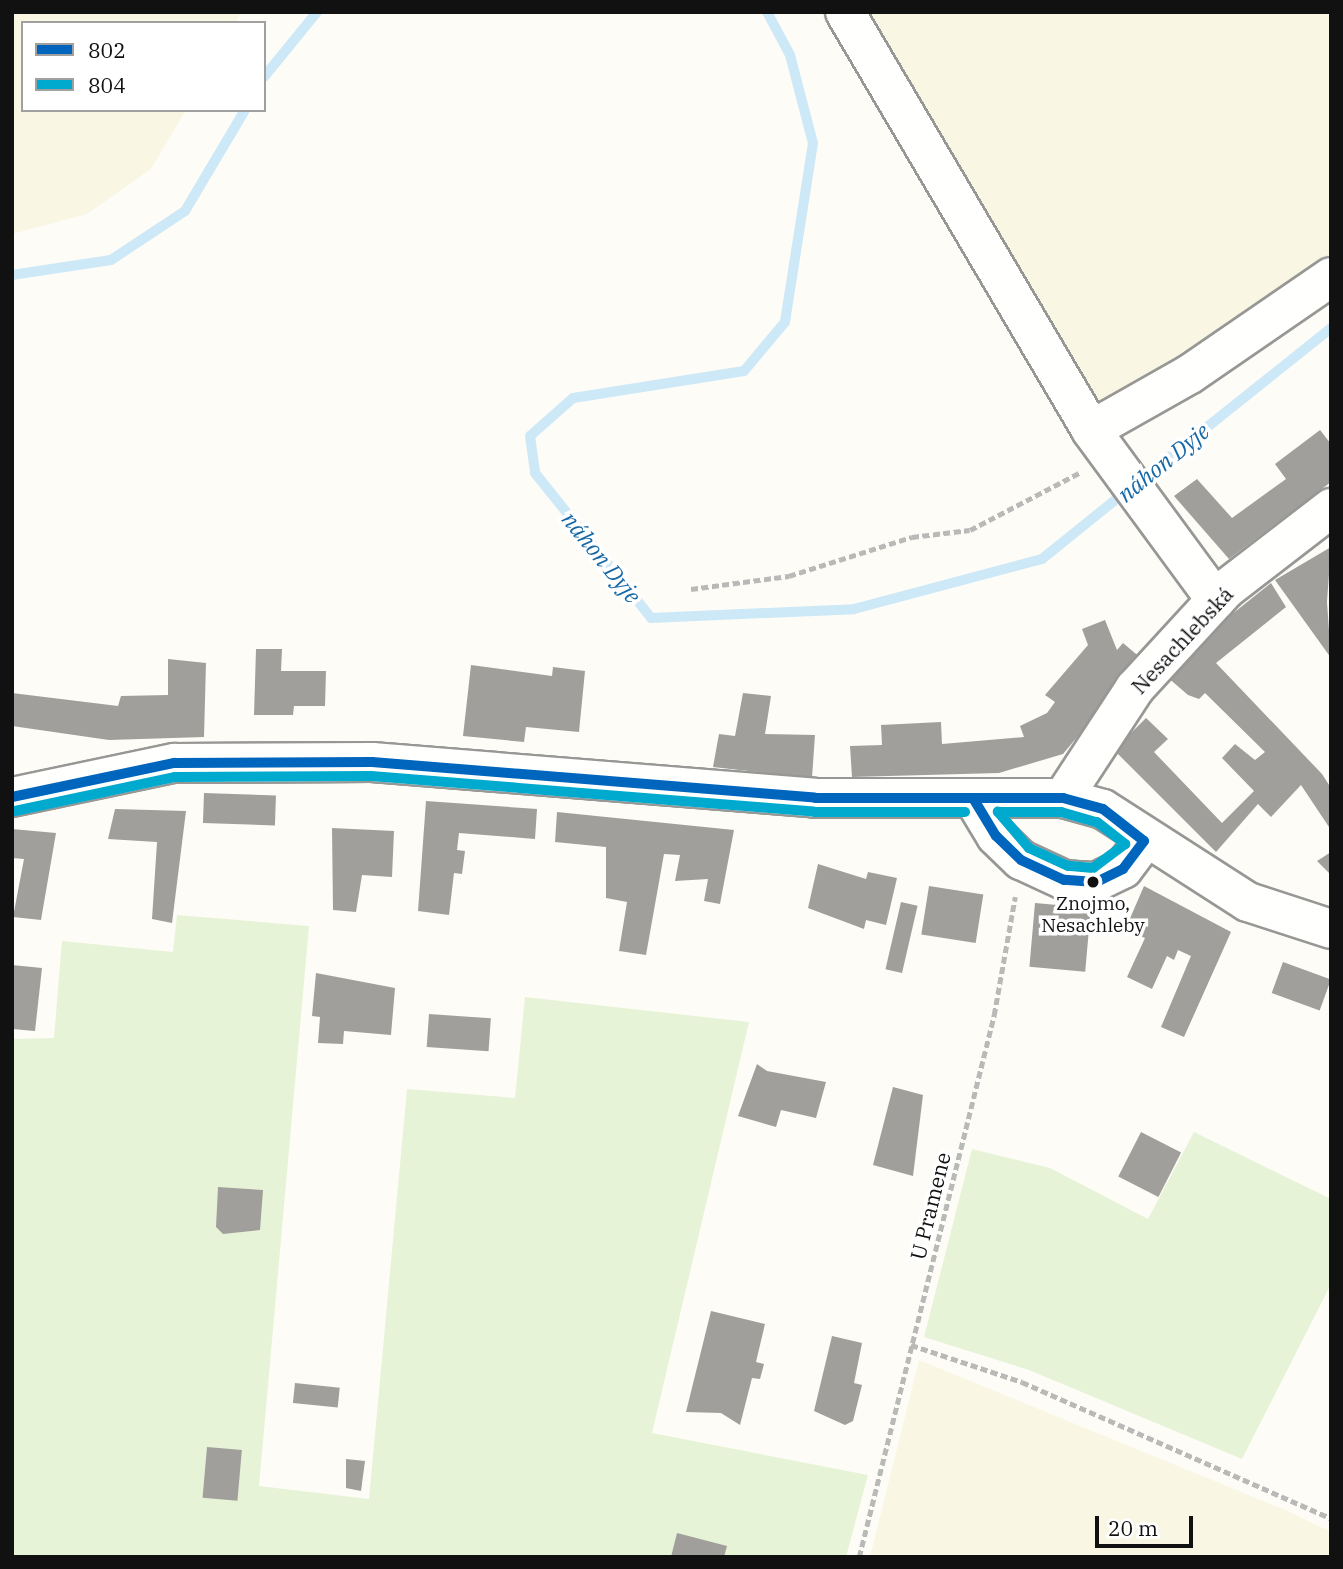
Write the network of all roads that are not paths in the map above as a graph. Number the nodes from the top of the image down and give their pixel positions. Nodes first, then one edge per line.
1 (845, 12) edge
2 (1331, 276) edge
3 (1106, 451) junction
4 (1331, 508) edge
5 (1216, 600) junction
6 (12, 797) edge
7 (973, 798) junction
8 (1063, 798) junction
9 (1143, 841) junction
10 (1331, 929) edge

1 - 3 street
2 - 3 street
3 - 5 street
4 - 5 street, Nesachlebská
5 - 8 street, Nesachlebská
6 - 7 street
7 - 8 street
7 - 9 street
8 - 9 street
9 - 10 street

